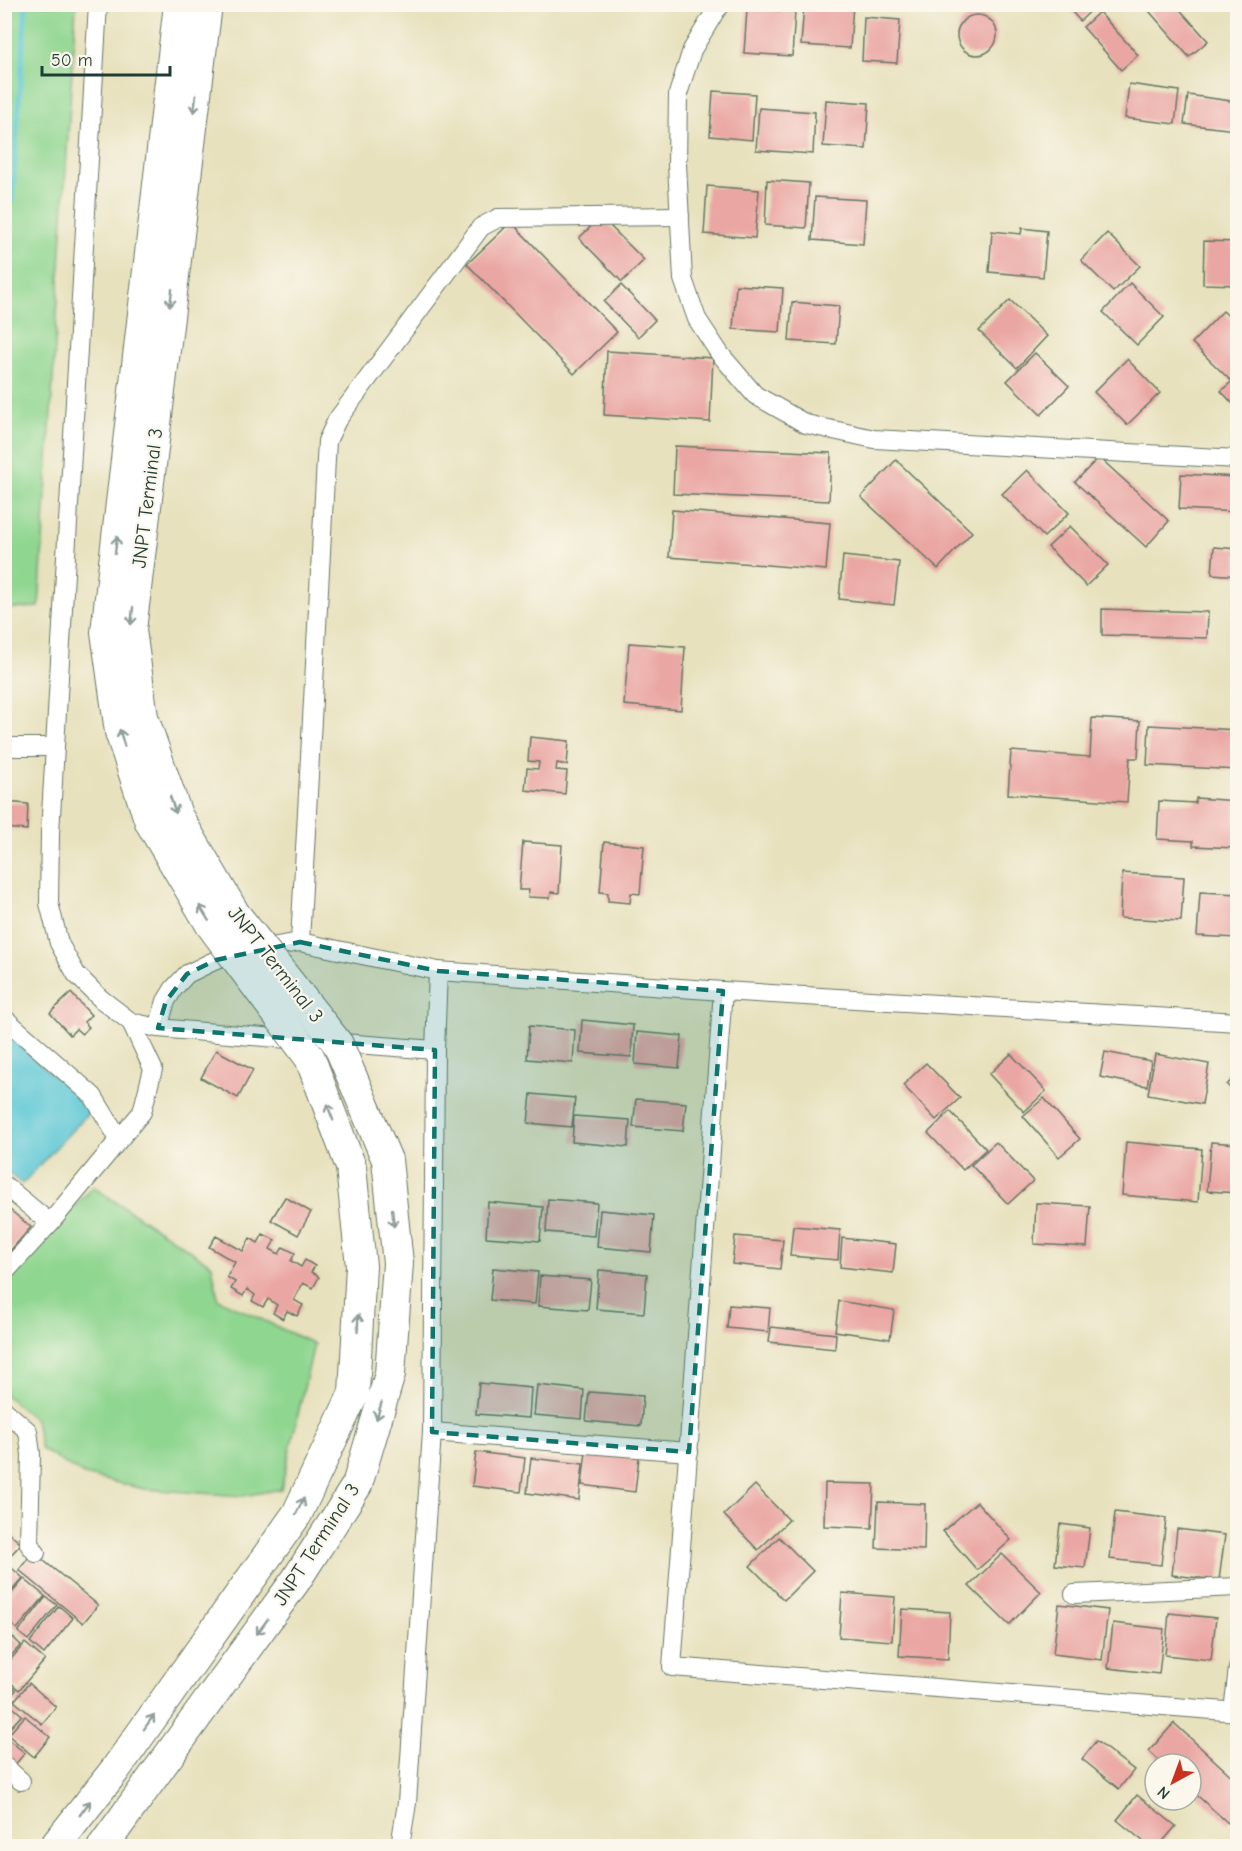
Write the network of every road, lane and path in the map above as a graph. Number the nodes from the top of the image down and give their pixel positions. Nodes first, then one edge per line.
1 (98, 4) edge
2 (179, 4) edge
3 (207, 4) edge
4 (722, 4) edge
5 (680, 216) junction
6 (1238, 459) edge
7 (4, 747) edge
8 (55, 747) junction
9 (300, 942) junction
10 (438, 971) junction
11 (723, 991) junction
12 (4, 1018) edge
13 (131, 1022) junction
14 (1238, 1022) edge
15 (158, 1028) junction
16 (435, 1050) junction
17 (119, 1140) junction
18 (4, 1185) edge
19 (50, 1223) junction
20 (4, 1273) edge
21 (4, 1410) edge
22 (432, 1432) junction
23 (688, 1452) junction
24 (36, 1553) dead end
25 (1238, 1587) edge
26 (1074, 1594) dead end
27 (1238, 1668) edge
28 (1235, 1712) edge
29 (4, 1766) edge
30 (21, 1781) dead end
31 (55, 1846) edge
32 (102, 1846) edge
33 (400, 1846) edge

1 - 8 street
31 -> 2 main road, JNPT Terminal 3, bridge
3 -> 32 main road, JNPT Terminal 3, bridge
4 - 5 street
5 - 6 street
5 - 9 street
7 - 8 street
8 - 13 street
9 - 10 street
9 - 15 street
10 - 11 street
10 - 16 street
11 - 14 street
11 - 23 street
12 - 17 street
13 - 15 street
13 - 17 street
15 - 16 street
16 - 22 street
17 - 19 street
18 - 19 street
19 - 20 street
21 - 24 street
22 - 23 street
22 - 33 street
23 - 28 street
25 - 26 street
27 - 28 street
29 - 30 street

